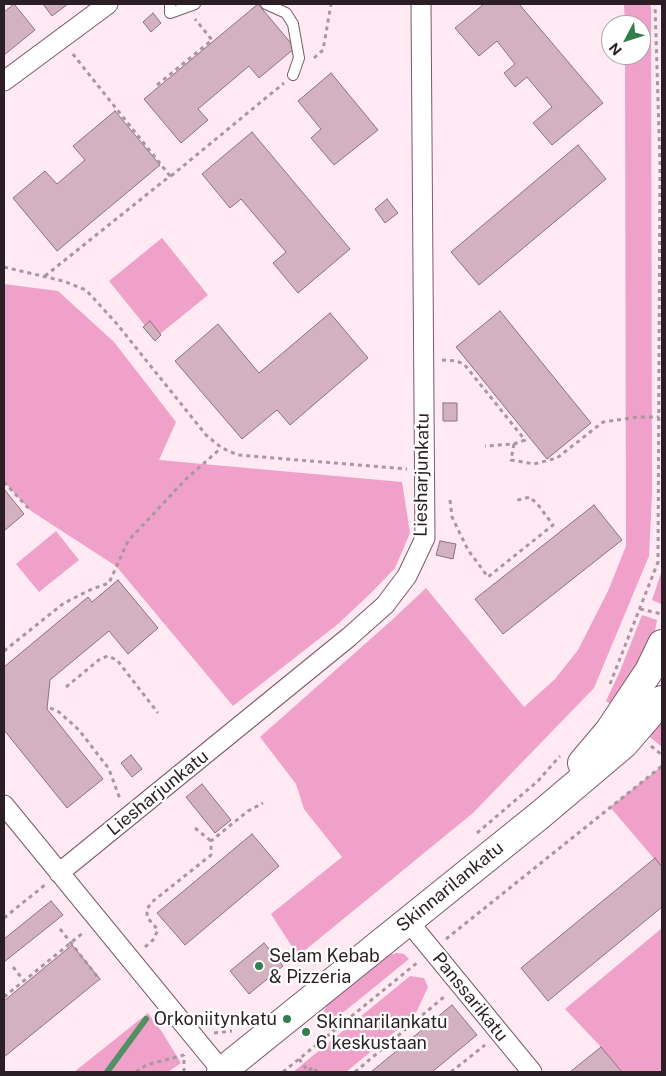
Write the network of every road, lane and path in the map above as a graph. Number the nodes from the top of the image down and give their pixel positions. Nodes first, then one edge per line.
1 (108, 4) edge
2 (170, 4) edge
3 (266, 4) edge
4 (331, 4) edge
5 (421, 4) edge
6 (655, 4) edge
7 (190, 5) edge
8 (68, 49) dead end
9 (293, 75) junction
10 (4, 81) edge
11 (157, 85) dead end
12 (661, 164) edge
13 (170, 176) junction
14 (4, 267) edge
15 (45, 276) junction
16 (424, 359) junction
17 (658, 417) junction
18 (514, 444) junction
19 (484, 446) dead end
20 (222, 448) junction
21 (415, 470) dead end
22 (4, 482) edge
23 (450, 500) dead end
24 (514, 501) dead end
25 (31, 511) dead end
26 (640, 609) junction
27 (662, 614) edge
28 (662, 644) edge
29 (4, 651) edge
30 (652, 680) edge
31 (66, 687) dead end
32 (609, 688) dead end
33 (50, 708) dead end
34 (657, 709) edge
35 (158, 713) dead end
36 (564, 751) dead end
37 (662, 766) edge
38 (127, 800) dead end
39 (263, 804) dead end
40 (4, 805) edge
41 (540, 815) junction
42 (195, 828) dead end
43 (470, 839) dead end
44 (211, 841) junction
45 (59, 873) junction
46 (4, 918) edge
47 (98, 920) junction
48 (408, 921) junction
49 (60, 929) dead end
50 (71, 943) junction
51 (141, 951) dead end
52 (432, 951) junction
53 (13, 967) dead end
54 (100, 980) dead end
55 (24, 981) junction
56 (445, 996) dead end
57 (4, 997) edge
58 (241, 1031) dead end
59 (196, 1039) junction
60 (485, 1045) dead end
61 (299, 1059) junction
62 (136, 1072) edge
63 (184, 1072) edge
64 (221, 1072) edge
65 (283, 1072) edge
66 (316, 1072) edge
67 (355, 1072) edge
68 (451, 1072) edge
69 (532, 1072) edge

1 - 10 street
2 - 7 lane
3 - 9 lane
4 - 9 path
5 - 16 street, Liesharjunkatu
6 - 12 path
7 - 11 path
8 - 13 path
9 - 13 path
12 - 17 path
13 - 15 path
14 - 15 path
15 - 20 path
16 - 18 path
16 - 45 street, Liesharjunkatu
17 - 18 path
17 - 26 path
18 - 19 path
20 - 21 path
20 - 29 path
22 - 25 path
23 - 24 path
26 - 27 path
26 - 32 path
28 - 30 main road, Skinnarilankatu
30 - 41 main road, Skinnarilankatu
31 - 35 path
33 - 38 path
34 - 41 main road, Skinnarilankatu
36 - 43 path
37 - 52 path
39 - 44 path
40 - 45 street
41 - 48 main road, Skinnarilankatu
42 - 44 path
44 - 51 path
45 - 46 path
45 - 47 street
47 - 50 path
47 - 59 street
48 - 52 street, Panssarikatu
48 - 64 main road, Skinnarilankatu
49 - 50 path
50 - 54 path
50 - 55 path
52 - 61 path
52 - 69 street, Panssarikatu
53 - 55 path
55 - 57 path
56 - 67 path
58 - 59 path
59 - 64 street
60 - 68 path
61 - 65 path
61 - 66 path
62 - 63 path

